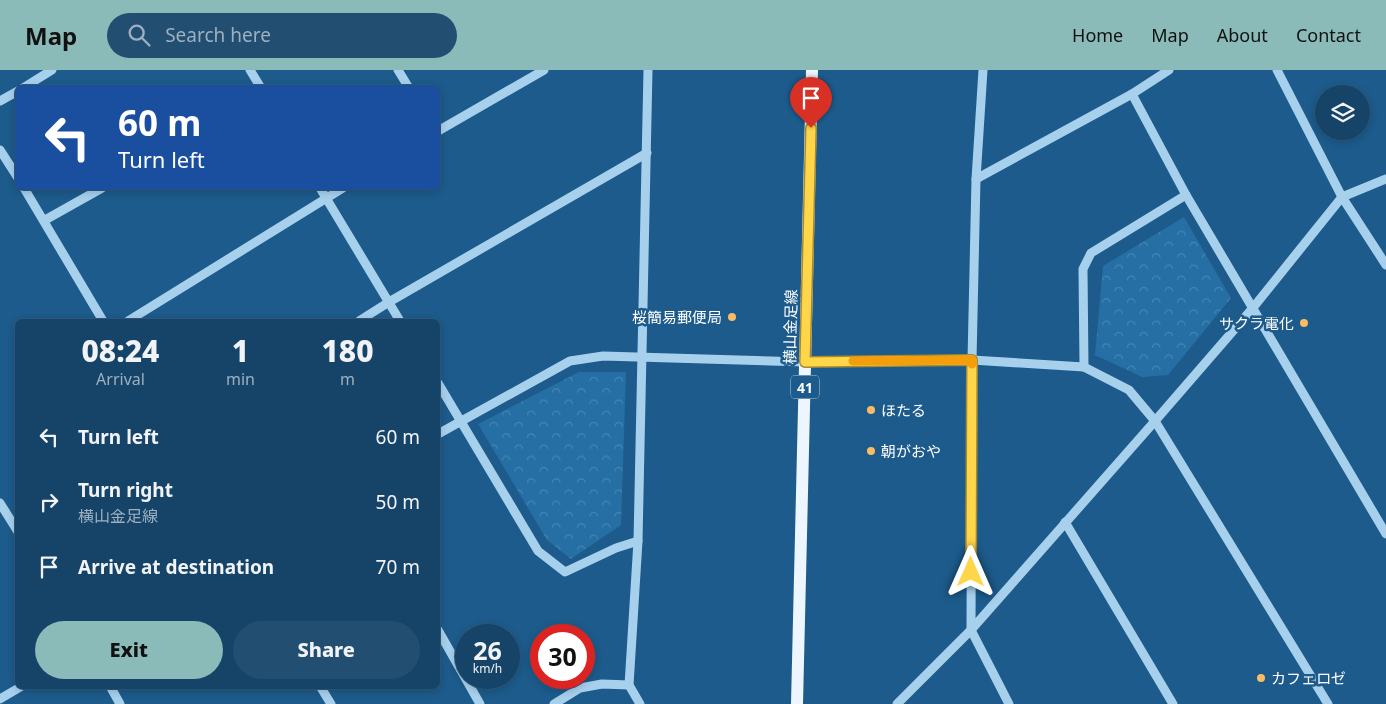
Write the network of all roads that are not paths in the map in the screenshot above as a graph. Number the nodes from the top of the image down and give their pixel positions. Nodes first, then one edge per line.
1 (52, 70) edge
2 (250, 70) edge
3 (398, 70) edge
4 (544, 70) edge
5 (648, 70) edge
6 (812, 70) edge
7 (983, 70) edge
8 (1170, 70) edge
9 (1276, 70) edge
10 (28, 85) edge
11 (259, 85) edge
12 (407, 85) edge
13 (15, 93) edge
14 (1132, 94) junction
15 (0, 101) edge
16 (440, 131) edge
17 (0, 150) edge
18 (647, 153) junction
19 (15, 173) edge
20 (976, 179) junction
21 (1386, 179) edge
22 (25, 190) edge
23 (98, 190) edge
24 (321, 190) edge
25 (340, 190) edge
26 (1186, 195) junction
27 (1342, 197) junction
28 (326, 198) junction
29 (45, 220) junction
30 (1386, 265) edge
31 (389, 302) junction
32 (1252, 309) junction
33 (102, 319) edge
34 (131, 319) edge
35 (362, 319) edge
36 (399, 319) edge
37 (641, 357) junction
38 (972, 360) junction
39 (805, 362) junction
40 (1084, 367) junction
41 (440, 386) edge
42 (460, 421) junction
43 (1155, 421) junction
44 (440, 433) edge
45 (0, 504) edge
46 (1065, 522) junction
47 (15, 527) edge
48 (1386, 534) edge
49 (638, 541) junction
50 (971, 630) junction
51 (440, 634) edge
52 (629, 685) junction
53 (17, 689) edge
54 (112, 689) edge
55 (322, 689) edge
56 (0, 700) edge
57 (120, 704) edge
58 (331, 704) edge
59 (480, 704) edge
60 (554, 704) edge
61 (640, 704) edge
62 (798, 704) edge
63 (897, 704) edge
64 (1009, 704) edge
65 (1173, 704) edge
66 (1328, 704) edge

1 - 10 street
2 - 11 street
3 - 12 street
4 - 16 street
5 - 18 street
6 - 39 main road, 横山金足線 / 41
7 - 20 street
8 - 14 street
9 - 27 street
13 - 15 street
14 - 20 street
14 - 26 street
17 - 19 street
18 - 31 street
18 - 37 street
20 - 38 street
21 - 27 street
22 - 29 street
23 - 29 street
24 - 28 street
25 - 28 street
26 - 32 street
26 - 40 street
27 - 30 street
27 - 32 street
28 - 31 street
28 - 34 street
29 - 33 street
31 - 35 street
31 - 36 street
32 - 43 street
32 - 48 street
37 - 39 street
37 - 42 street
37 - 49 street
38 - 39 street
38 - 40 street
38 - 50 street
39 - 62 main road, 横山金足線 / 41
40 - 43 street
41 - 42 street
42 - 44 street
42 - 49 street
43 - 46 street
43 - 66 street
45 - 47 street
46 - 50 street
46 - 65 street
49 - 52 street
50 - 63 street
50 - 64 street
51 - 59 street
52 - 60 street
52 - 61 street
53 - 56 street
54 - 57 street
55 - 58 street

